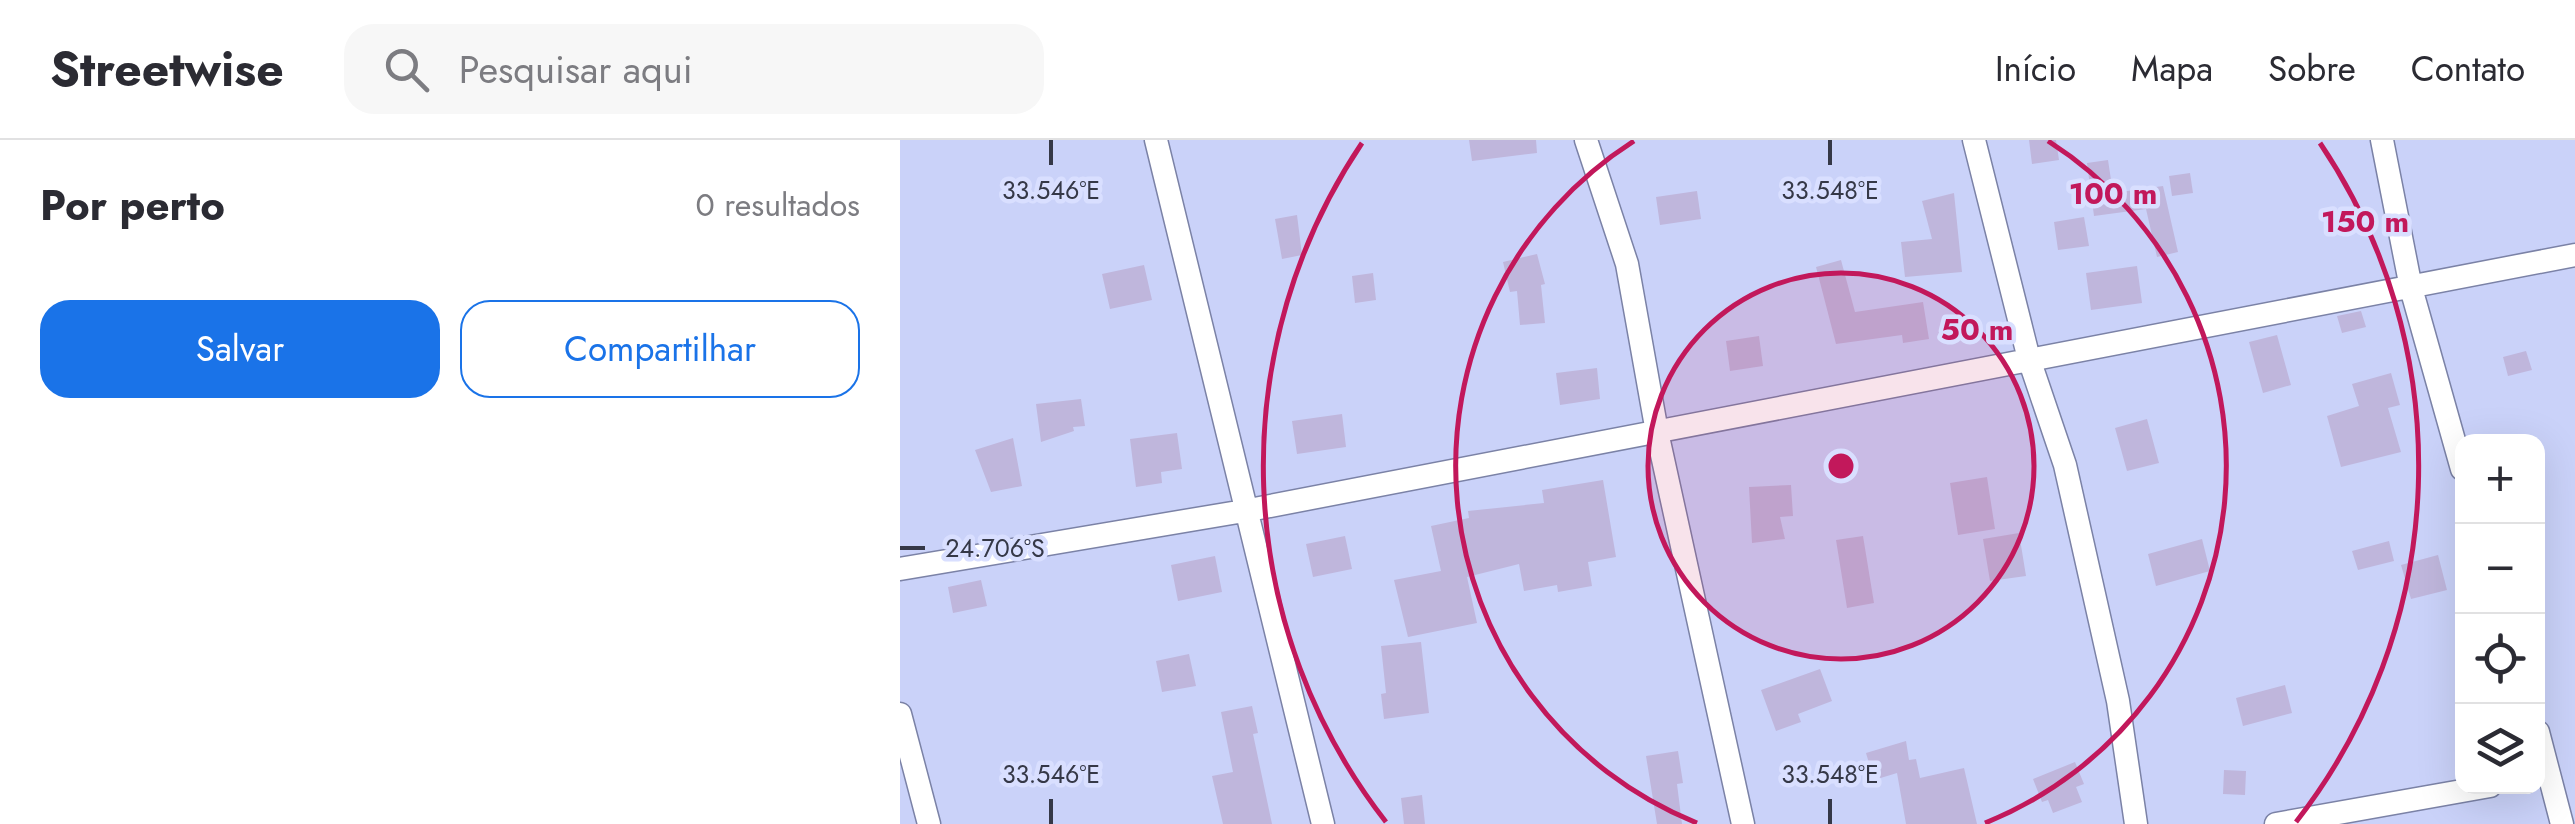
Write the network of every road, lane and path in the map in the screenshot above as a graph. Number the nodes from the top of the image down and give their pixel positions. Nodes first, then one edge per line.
1 (1156, 140) edge
2 (1586, 140) edge
3 (1974, 140) edge
4 (2382, 140) edge
5 (2575, 255) edge
6 (2411, 288) junction
7 (2030, 358) junction
8 (1658, 432) junction
9 (2455, 445) edge
10 (1244, 511) junction
11 (900, 569) edge
12 (900, 714) edge
13 (2575, 771) edge
14 (2545, 777) edge
15 (2545, 780) edge
16 (2455, 792) edge
17 (929, 824) edge
18 (1323, 824) edge
19 (1743, 824) edge
20 (2136, 824) edge
21 (2276, 824) edge
22 (2562, 824) edge

1 - 10 street
2 - 8 street
3 - 7 street
4 - 6 street
5 - 6 street
6 - 7 street
6 - 9 street
7 - 8 street
7 - 20 street
8 - 10 street
8 - 19 street
10 - 11 street
10 - 18 street
12 - 17 street
13 - 14 street
15 - 22 street
16 - 21 street

